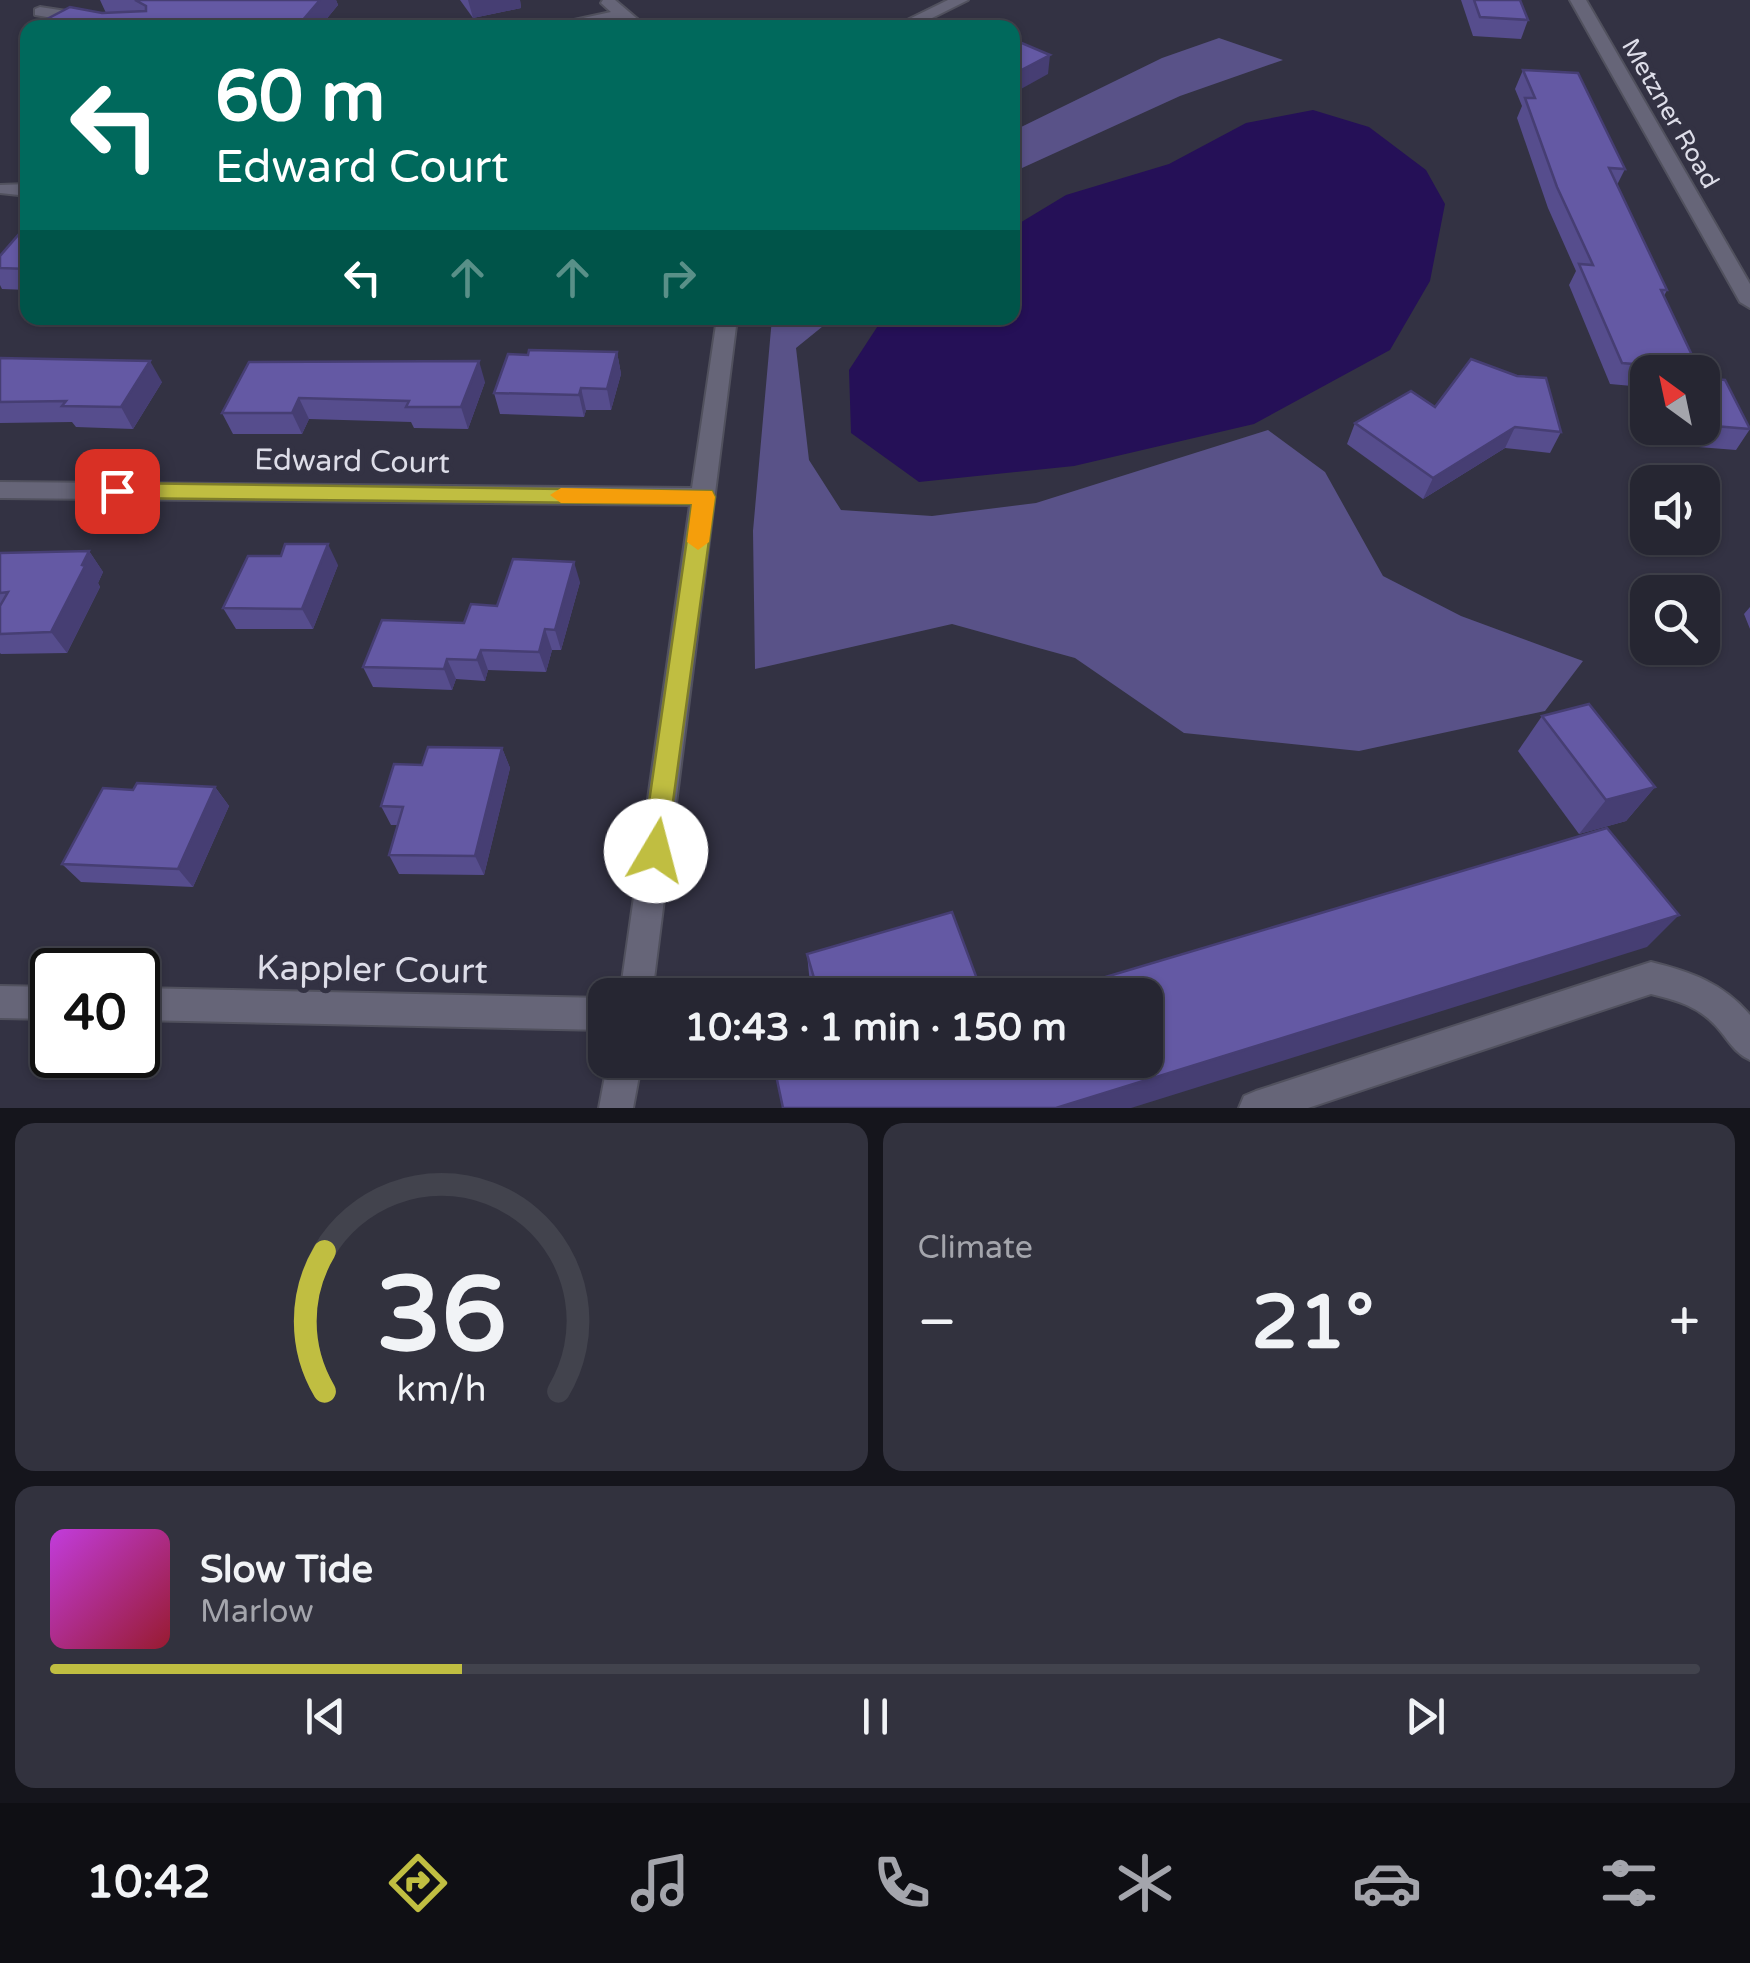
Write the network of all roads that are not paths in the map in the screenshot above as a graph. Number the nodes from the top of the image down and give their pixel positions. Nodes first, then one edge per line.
1 (605, 0) edge
2 (960, 0) edge
3 (1578, 0) edge
4 (40, 12) dead end
5 (621, 15) junction
6 (92, 20) edge
7 (591, 20) edge
8 (629, 20) edge
9 (916, 20) edge
10 (6, 189) dead end
11 (20, 190) edge
12 (1750, 302) edge
13 (726, 325) edge
14 (0, 490) edge
15 (704, 497) junction
16 (638, 978) edge
17 (0, 1002) edge
18 (30, 1003) edge
19 (160, 1004) edge
20 (588, 1014) edge
21 (1750, 1044) edge
22 (622, 1078) edge
23 (616, 1108) edge
24 (1256, 1108) edge

1 - 5 street
2 - 9 street
3 - 12 street, Metzner Road
4 - 6 street
5 - 7 street
5 - 8 street
10 - 11 street
13 - 15 street
14 - 15 street, Edward Court
15 - 16 street
17 - 18 street
19 - 20 street, Kappler Court
21 - 24 street
22 - 23 street

